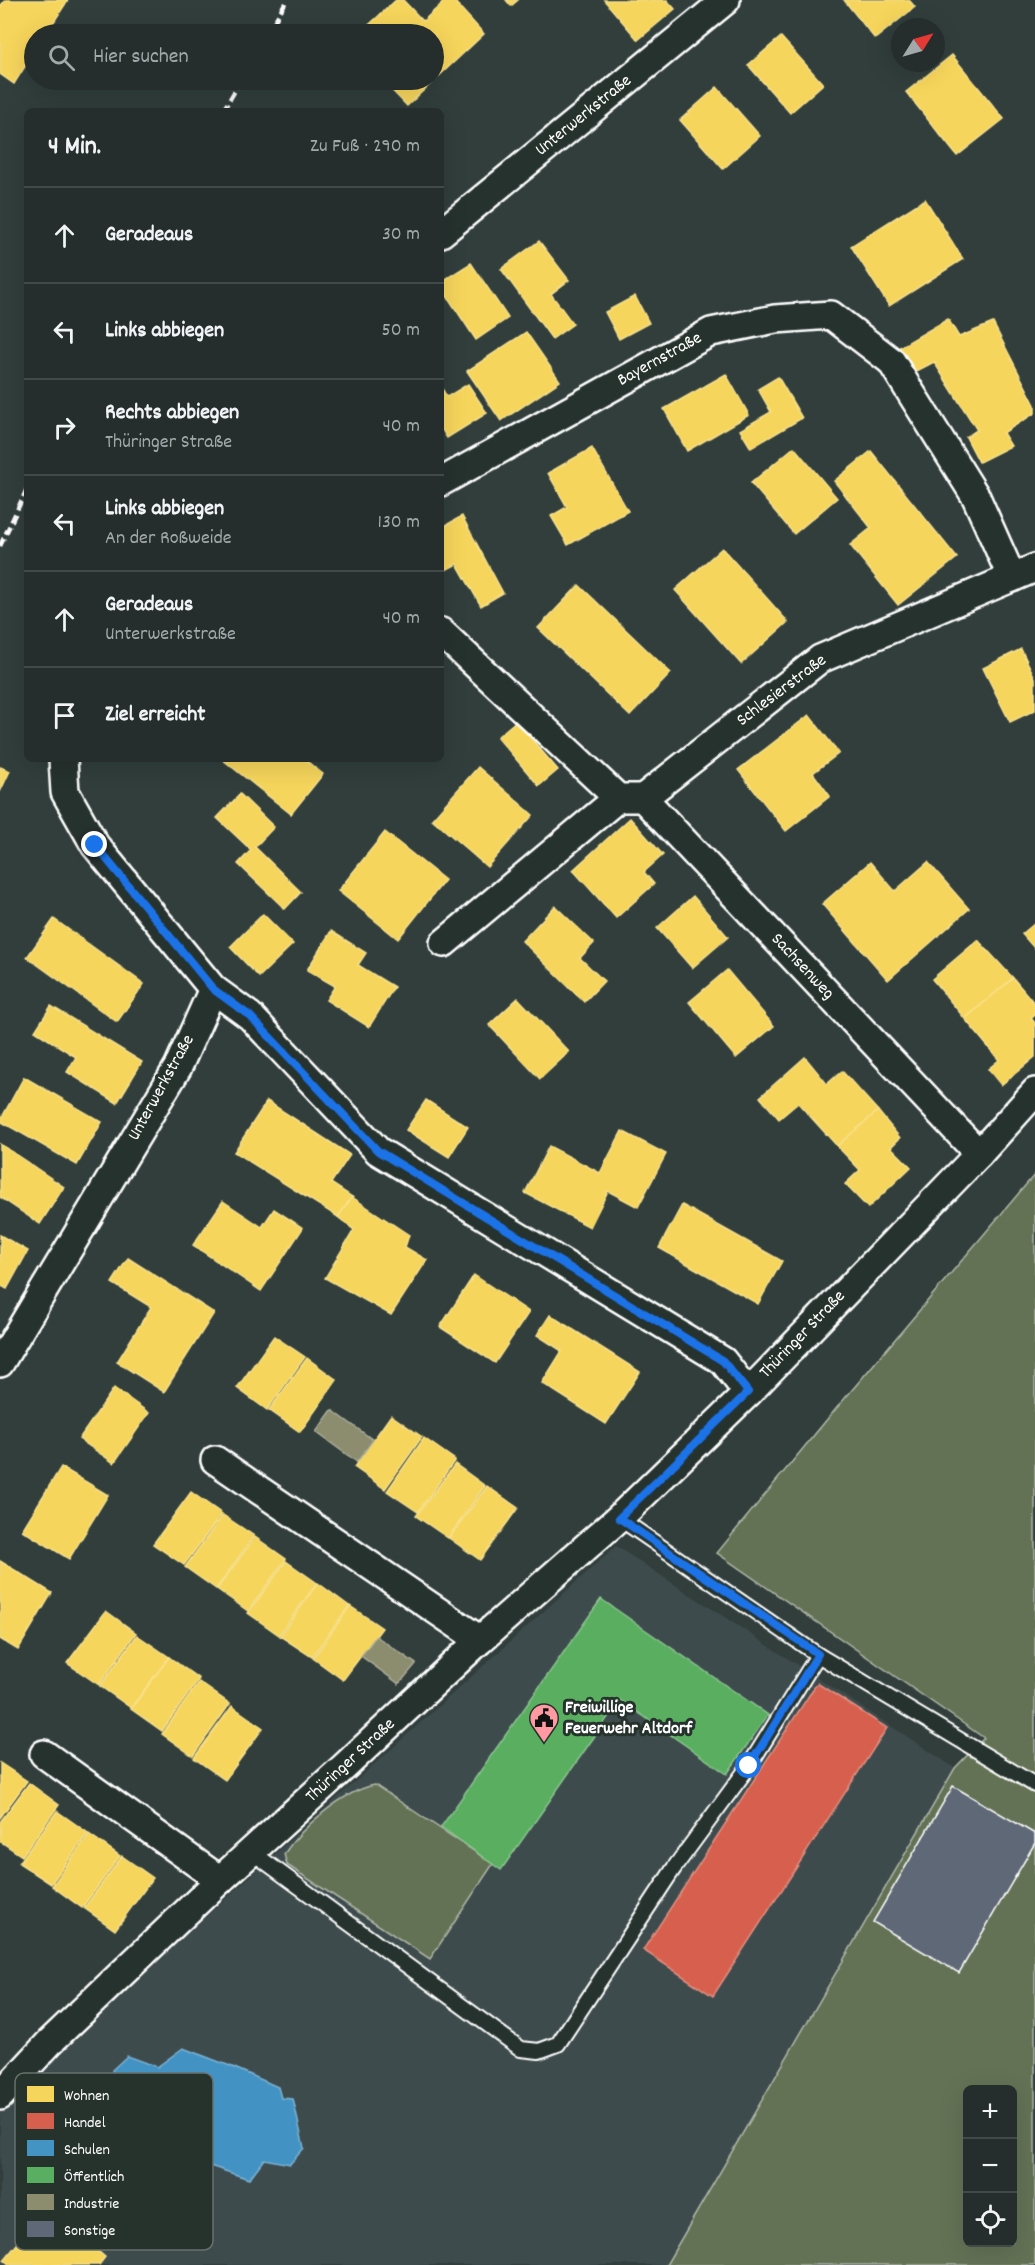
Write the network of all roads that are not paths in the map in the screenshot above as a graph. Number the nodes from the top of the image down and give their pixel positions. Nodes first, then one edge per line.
1 (726, 0) edge
2 (444, 231) edge
3 (444, 480) edge
4 (1024, 573) edge
5 (444, 635) edge
6 (63, 762) edge
7 (630, 798) junction
8 (444, 943) dead end
9 (213, 989) junction
10 (1035, 1092) edge
11 (979, 1154) junction
12 (0, 1363) edge
13 (748, 1392) junction
14 (215, 1460) dead end
15 (619, 1518) junction
16 (480, 1640) junction
17 (818, 1654) junction
18 (44, 1754) dead end
19 (1035, 1785) edge
20 (252, 1852) junction
21 (220, 1880) junction
22 (21, 2073) edge
23 (15, 2080) edge
24 (0, 2096) edge

1 - 2 street, Unterwerkstraße
3 - 4 street, Bayernstraße
4 - 7 street, Schlesierstraße
5 - 7 street, Sachsenweg
6 - 9 street
7 - 8 street
7 - 11 street, Sachsenweg
9 - 12 street, Unterwerkstraße
9 - 13 street
10 - 11 street, Thüringer Straße
11 - 13 street, Thüringer Straße
13 - 15 street, Thüringer Straße
14 - 16 street
15 - 16 street, Thüringer Straße
15 - 17 lane
16 - 20 street, Thüringer Straße
17 - 19 lane
17 - 20 lane
18 - 21 street
20 - 21 street, Thüringer Straße
21 - 22 street, Thüringer Straße
23 - 24 street, Thüringer Straße

